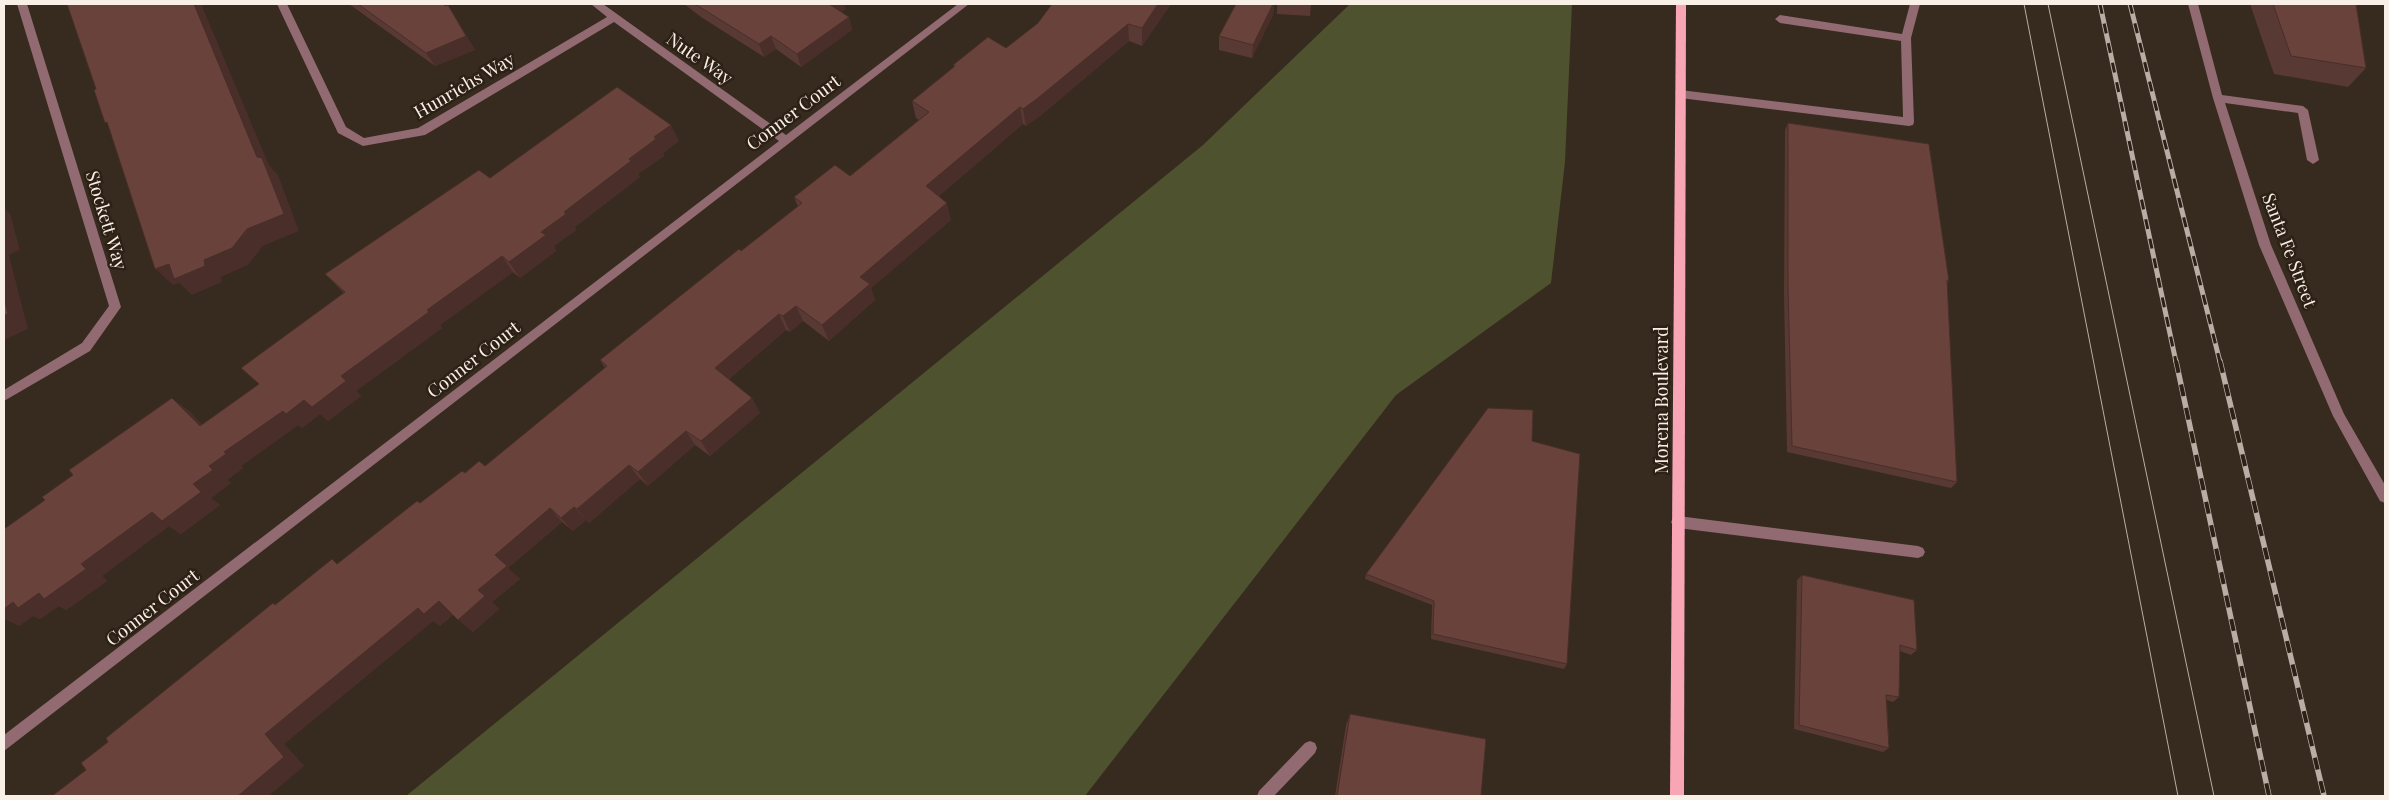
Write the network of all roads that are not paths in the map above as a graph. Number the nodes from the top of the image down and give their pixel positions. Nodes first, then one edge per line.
1 (22, 4) edge
2 (282, 4) edge
3 (596, 4) edge
4 (1681, 4) edge
5 (1915, 4) edge
6 (2193, 4) edge
7 (958, 5) edge
8 (613, 18) junction
9 (1780, 20) dead end
10 (1906, 38) junction
11 (1680, 94) junction
12 (2218, 98) junction
13 (785, 140) junction
14 (2313, 160) dead end
15 (4, 396) edge
16 (2384, 495) edge
17 (1678, 522) junction
18 (1918, 552) dead end
19 (4, 744) edge
20 (1310, 748) dead end
21 (1264, 796) edge
22 (1677, 796) edge

1 - 15 street, Stockett Way
2 - 8 street, Hunrichs Way
3 - 8 street, Nute Way
4 - 11 main road, Morena Boulevard
5 - 10 street
6 - 12 street, Santa Fe Street
7 - 13 street, Conner Court
8 - 13 street, Nute Way
9 - 10 street
10 - 11 street
11 - 17 main road, Morena Boulevard
12 - 14 street
12 - 16 street, Santa Fe Street
13 - 19 street, Conner Court
17 - 18 street
17 - 22 main road, Morena Boulevard
20 - 21 street

